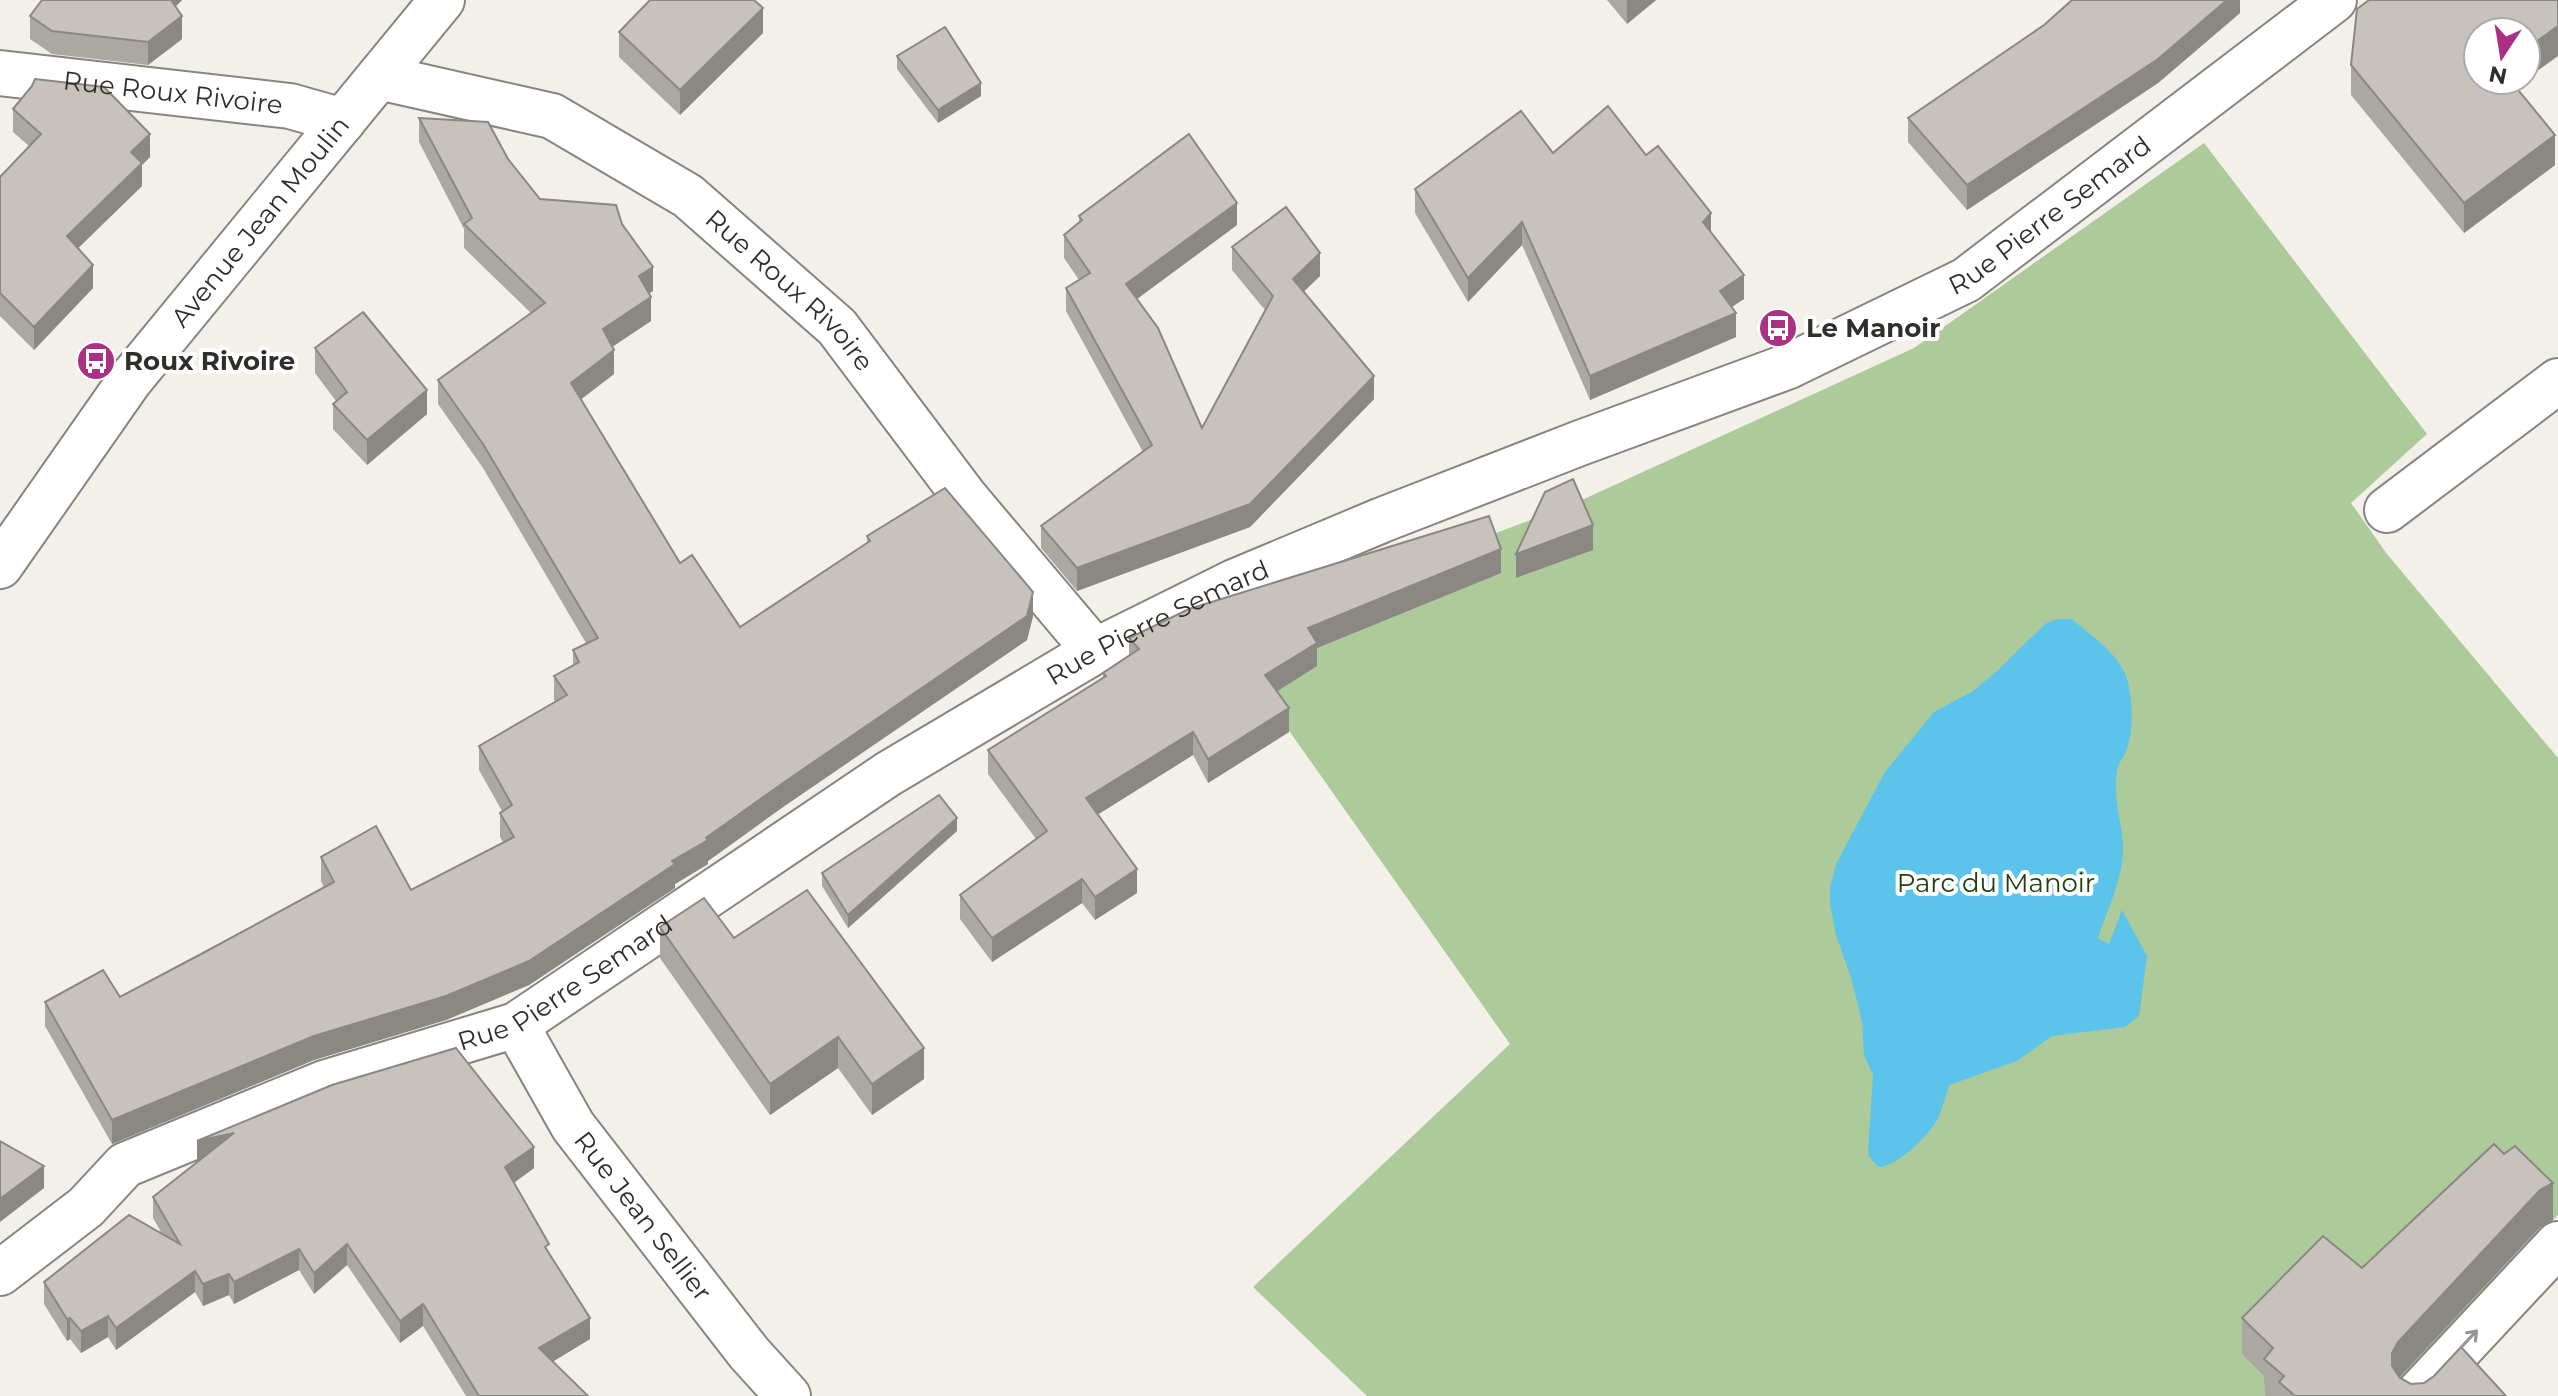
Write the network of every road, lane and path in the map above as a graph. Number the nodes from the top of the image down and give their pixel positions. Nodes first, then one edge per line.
1 (442, 0) edge
2 (2334, 0) edge
3 (0, 73) edge
4 (379, 77) junction
5 (343, 121) junction
6 (2558, 381) edge
7 (2387, 510) dead end
8 (0, 566) edge
9 (1095, 651) junction
10 (516, 1025) junction
11 (2558, 1244) edge
12 (0, 1273) edge
13 (788, 1396) edge
14 (2416, 1396) edge

1 - 4 street, Avenue Jean Moulin
2 - 9 street, Rue Pierre Semard
3 - 5 street, Rue Roux Rivoire
4 - 5 street, Avenue Jean Moulin
4 - 9 street, Rue Roux Rivoire
5 - 8 street, Avenue Jean Moulin
6 - 7 street
9 - 10 street, Rue Pierre Semard
10 - 12 street, Rue Pierre Semard
10 - 13 street, Rue Jean Sellier
14 -> 11 street

